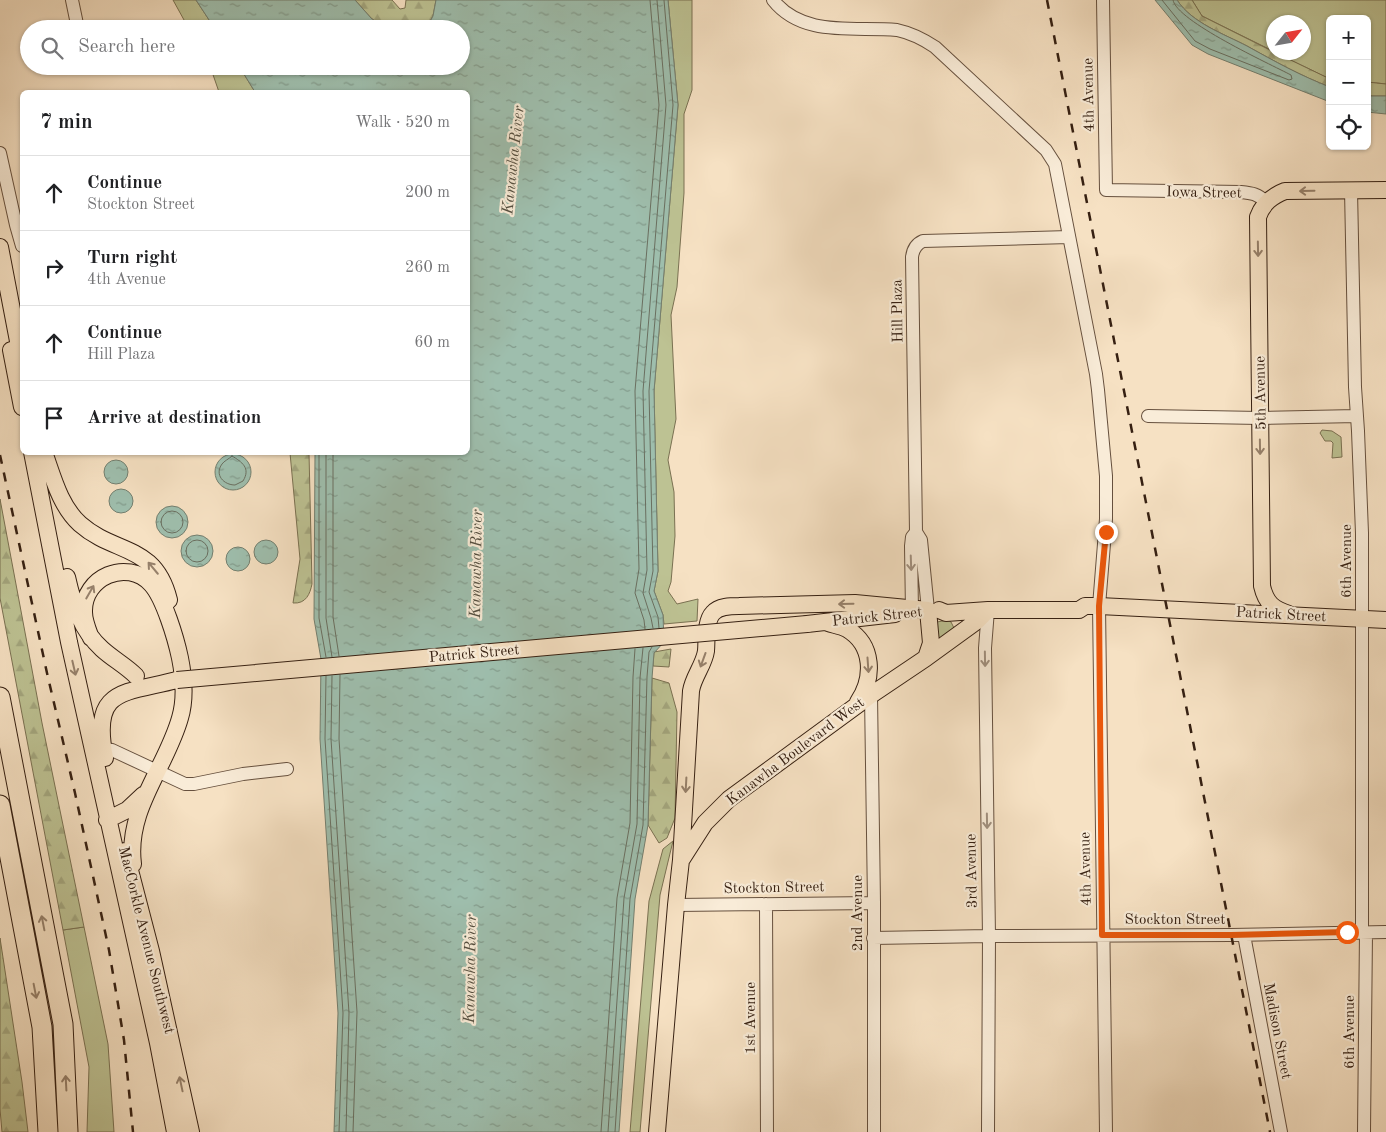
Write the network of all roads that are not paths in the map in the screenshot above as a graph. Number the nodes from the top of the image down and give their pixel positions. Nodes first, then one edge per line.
1 (72, 0) edge
2 (773, 0) edge
3 (1103, 0) edge
4 (76, 20) edge
5 (0, 153) edge
6 (1106, 190) joint
7 (1351, 190) junction
8 (1386, 190) edge
9 (1266, 202) junction
10 (1069, 237) junction
11 (20, 239) edge
12 (0, 248) edge
13 (0, 298) edge
14 (20, 352) edge
15 (20, 397) edge
16 (1148, 416) dead end
17 (1357, 416) junction
18 (1260, 418) junction
19 (33, 455) edge
20 (44, 455) edge
21 (44, 455) edge
22 (916, 532) junction
23 (58, 585) junction
24 (1262, 586) junction
25 (1092, 606) junction
26 (923, 610) junction
27 (988, 610) junction
28 (1239, 612) junction
29 (1289, 614) junction
30 (1362, 618) junction
31 (1386, 620) edge
32 (826, 622) junction
33 (172, 630) junction
34 (91, 638) junction
35 (926, 658) junction
36 (139, 680) junction
37 (871, 695) junction
38 (0, 697) edge
39 (856, 706) junction
40 (97, 748) junction
41 (287, 769) dead end
42 (156, 771) junction
43 (145, 794) junction
44 (0, 805) edge
45 (684, 813) junction
46 (112, 818) junction
47 (701, 829) junction
48 (681, 860) junction
49 (136, 894) junction
50 (874, 903) junction
51 (766, 904) junction
52 (676, 905) junction
53 (1364, 932) junction
54 (1386, 932) edge
55 (1102, 935) junction
56 (1244, 935) junction
57 (988, 936) junction
58 (873, 938) junction
59 (48, 1132) edge
60 (68, 1132) edge
61 (175, 1132) edge
62 (191, 1132) edge
63 (657, 1132) edge
64 (767, 1132) edge
65 (874, 1132) edge
66 (988, 1132) edge
67 (1106, 1132) edge
68 (1281, 1132) edge
69 (1364, 1132) edge

1 - 4 street
2 - 10 street
3 - 6 street, 4th Avenue
5 - 11 street
6 - 9 street, Iowa Street
7 - 8 main road
7 -> 9 main road
7 - 17 street, 6th Avenue
9 -> 18 main road, 5th Avenue
10 - 22 street, Hill Plaza
10 - 25 street
12 - 14 main road
13 - 15 main road
16 - 18 street
17 - 18 street
17 - 30 street, 6th Avenue
18 -> 24 main road, 5th Avenue
19 - 23 main road
33 -> 20 main road
21 - 34 main road
22 - 26 street, Hill Plaza
22 -> 26 street, Hill Plaza
23 - 36 main road, Patrick Street
23 -> 40 main road
24 - 28 main road
24 - 29 main road
25 - 26 main road, Patrick Street
25 - 27 main road, Patrick Street
25 - 28 main road, Patrick Street
25 - 55 street, 4th Avenue
26 - 27 main road, Patrick Street
26 - 32 main road, Patrick Street
26 - 35 main road
26 -> 45 main road, Kanawha Boulevard West
27 - 35 main road, Kanawha Boulevard West
27 -> 57 street, 3rd Avenue
28 - 29 main road, Patrick Street
29 - 30 main road, Patrick Street
30 - 31 main road, Patrick Street
30 - 53 street, 6th Avenue
32 - 36 main road, Patrick Street, bridge
32 -> 39 main road
34 -> 33 main road
33 - 42 main road
34 - 36 main road
35 - 37 main road, Kanawha Boulevard West
36 - 40 main road
37 - 39 main road, Kanawha Boulevard West
37 - 50 street, 2nd Avenue
60 -> 38 highway
39 - 47 main road, Kanawha Boulevard West
40 - 42 street
40 - 46 main road, MacCorkle Avenue Southwest
41 - 42 street
42 - 43 main road
43 - 46 main road
43 - 49 main road
44 -> 59 highway
45 - 47 main road
45 - 48 main road, Kanawha Boulevard West
46 - 49 main road, MacCorkle Avenue Southwest
46 - 61 main road, MacCorkle Avenue Southwest
47 - 48 main road, Kanawha Boulevard West
48 - 52 main road, Kanawha Boulevard West
62 -> 49 main road, MacCorkle Avenue Southwest
50 - 51 street, Stockton Street
50 - 58 street, 2nd Avenue
51 - 52 street, Stockton Street
51 - 64 street, 1st Avenue
52 - 63 main road, Kanawha Boulevard West
53 - 54 street, Stockton Street
53 - 56 street, Stockton Street
53 - 69 street, 6th Avenue
55 - 56 street, Stockton Street
55 - 57 street, Stockton Street
55 - 67 street, 4th Avenue
56 - 68 street, Madison Street
57 - 58 street, Stockton Street
57 - 66 street, 3rd Avenue
58 - 65 street, 2nd Avenue

